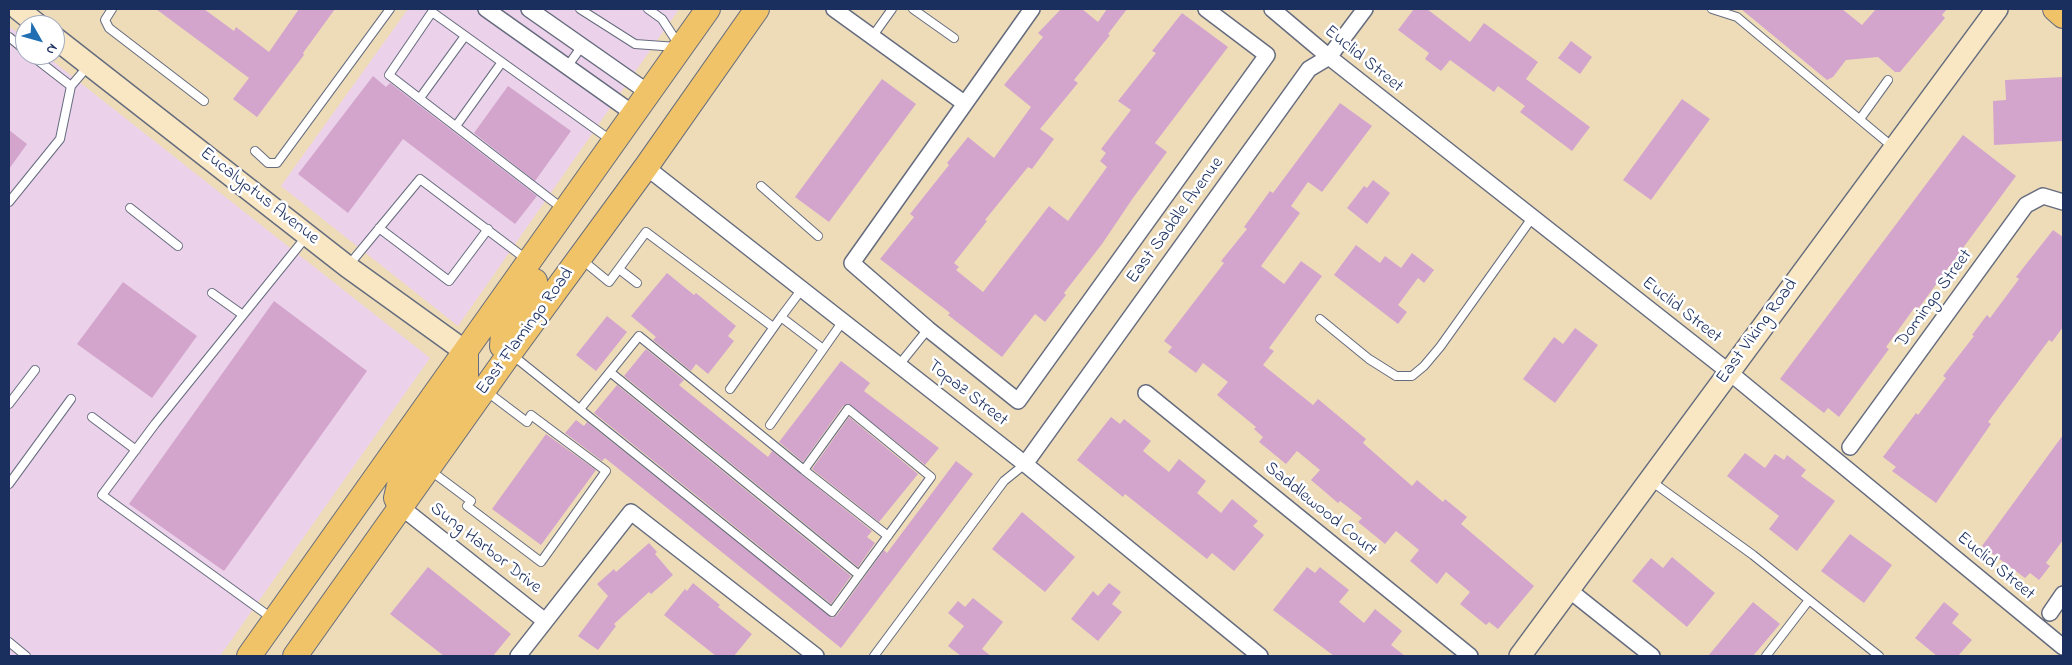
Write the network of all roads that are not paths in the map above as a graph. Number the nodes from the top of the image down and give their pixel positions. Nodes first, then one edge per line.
1 (112, 9) edge
2 (390, 9) edge
3 (486, 9) edge
4 (529, 9) edge
5 (580, 9) edge
6 (648, 9) edge
7 (708, 9) edge
8 (756, 9) edge
9 (834, 9) edge
10 (892, 9) edge
11 (913, 9) edge
12 (1032, 9) edge
13 (1206, 9) edge
14 (1272, 9) edge
15 (1365, 9) edge
16 (1712, 9) edge
17 (1997, 9) edge
18 (2055, 9) edge
19 (2063, 16) edge
20 (464, 36) junction
21 (872, 36) junction
22 (954, 38) dead end
23 (65, 46) edge
24 (582, 46) junction
25 (681, 48) junction
26 (1329, 57) junction
27 (502, 62) junction
28 (44, 65) edge
29 (89, 65) junction
30 (567, 67) junction
31 (1888, 80) dead end
32 (71, 86) junction
33 (649, 94) junction
34 (420, 98) junction
35 (204, 101) dead end
36 (964, 103) junction
37 (634, 114) junction
38 (1860, 119) junction
39 (456, 126) junction
40 (614, 142) junction
41 (1894, 148) junction
42 (255, 151) dead end
43 (646, 167) junction
44 (760, 186) dead end
45 (9, 202) edge
46 (2063, 202) edge
47 (130, 208) dead end
48 (566, 211) junction
49 (1532, 218) junction
50 (379, 228) junction
51 (488, 229) junction
52 (307, 235) junction
53 (818, 236) dead end
54 (178, 246) dead end
55 (579, 258) junction
56 (530, 261) junction
57 (348, 267) junction
58 (619, 269) junction
59 (637, 283) dead end
60 (802, 289) junction
61 (212, 293) dead end
62 (243, 314) junction
63 (781, 317) junction
64 (1320, 319) dead end
65 (843, 321) junction
66 (773, 328) junction
67 (928, 330) junction
68 (824, 349) junction
69 (466, 352) junction
70 (510, 353) junction
71 (899, 365) junction
72 (35, 370) dead end
73 (610, 372) junction
74 (1729, 372) junction
75 (484, 390) junction
76 (730, 390) dead end
77 (1146, 393) dead end
78 (71, 399) dead end
79 (9, 404) edge
80 (580, 409) junction
81 (92, 417) dead end
82 (770, 426) dead end
83 (1850, 447) dead end
84 (136, 450) junction
85 (1025, 464) junction
86 (428, 468) junction
87 (804, 470) junction
88 (1650, 480) junction
89 (9, 484) edge
90 (402, 507) junction
91 (888, 536) junction
92 (859, 575) junction
93 (1569, 590) junction
94 (2063, 594) edge
95 (1809, 600) junction
96 (2050, 613) dead end
97 (275, 620) junction
98 (545, 621) junction
99 (9, 642) edge
100 (2063, 647) edge
101 (26, 656) edge
102 (249, 656) edge
103 (295, 656) edge
104 (518, 656) edge
105 (816, 656) edge
106 (874, 656) edge
107 (1260, 656) edge
108 (1470, 656) edge
109 (1520, 656) edge
110 (1652, 656) edge
111 (1766, 656) edge
112 (1880, 656) edge

1 - 35 lane
2 - 42 lane
3 - 30 street
4 - 24 street
5 - 25 lane
6 - 25 lane
7 - 25 main road, East Flamingo Road
8 - 43 main road, East Flamingo Road
9 - 21 street
10 - 21 lane
11 - 22 lane
12 - 36 street
13 - 67 street
14 - 26 street, Euclid Street
15 - 26 street, East Saddle Avenue
16 - 38 lane
17 - 41 street, East Viking Road
18 - 19 main road
20 - 27 lane
20 - 34 lane
20 - 34 lane
21 - 36 street
23 - 29 street, Eucalyptus Avenue
24 - 30 lane
24 - 33 street
25 - 33 main road, East Flamingo Road
26 - 49 street, Euclid Street
26 - 85 street, East Saddle Avenue
27 - 39 lane
27 - 40 lane
28 - 32 lane
29 - 32 lane
29 - 52 street, Eucalyptus Avenue
30 - 37 street
31 - 38 lane
32 - 45 lane
33 - 37 main road, East Flamingo Road
34 - 39 lane
36 - 67 street
37 - 40 main road, East Flamingo Road
38 - 41 lane
39 - 48 lane
40 - 48 main road, East Flamingo Road
41 - 74 street, East Viking Road
43 - 55 main road, East Flamingo Road
43 - 60 street, Topaz Street
44 - 53 lane
46 - 83 street, Domingo Street
47 - 54 lane
48 - 56 main road, East Flamingo Road
48 - 70 main road
49 - 64 lane
49 - 74 street, Euclid Street
50 - 51 lane
50 - 51 lane
50 - 57 lane
51 - 56 lane
52 - 57 street, Eucalyptus Avenue
52 - 62 lane
55 - 58 lane
55 - 70 main road, East Flamingo Road
56 - 69 main road, East Flamingo Road
57 - 69 street, Eucalyptus Avenue
58 - 59 lane
58 - 66 lane
60 - 63 lane
60 - 65 street, Topaz Street
61 - 62 lane
62 - 84 lane
63 - 66 lane
63 - 68 lane
65 - 68 lane
65 - 71 street, Topaz Street
66 - 76 lane
67 - 71 lane
68 - 82 lane
69 - 90 main road
69 - 97 main road, East Flamingo Road
70 - 75 main road, East Flamingo Road
70 - 80 lane
71 - 85 street, Topaz Street
72 - 79 lane
73 - 80 lane
73 - 87 lane
73 - 92 lane
74 - 88 street, East Viking Road
74 - 100 street, Euclid Street
75 - 86 main road, East Flamingo Road
75 - 86 lane
77 - 108 street, Saddlewood Court
78 - 89 lane
80 - 92 lane
81 - 84 lane
84 - 97 lane
85 - 106 lane
85 - 107 street, Topaz Street
86 - 90 main road, East Flamingo Road
87 - 91 lane
87 - 91 lane
88 - 93 street, East Viking Road
88 - 95 lane
90 - 98 street, Sung Harbor Drive
90 - 103 main road, East Flamingo Road
91 - 92 lane
93 - 109 street, East Viking Road
93 - 110 street
94 - 96 street
95 - 111 lane
95 - 112 lane
97 - 102 main road, East Flamingo Road
98 - 104 street
98 - 105 street
99 - 101 lane

